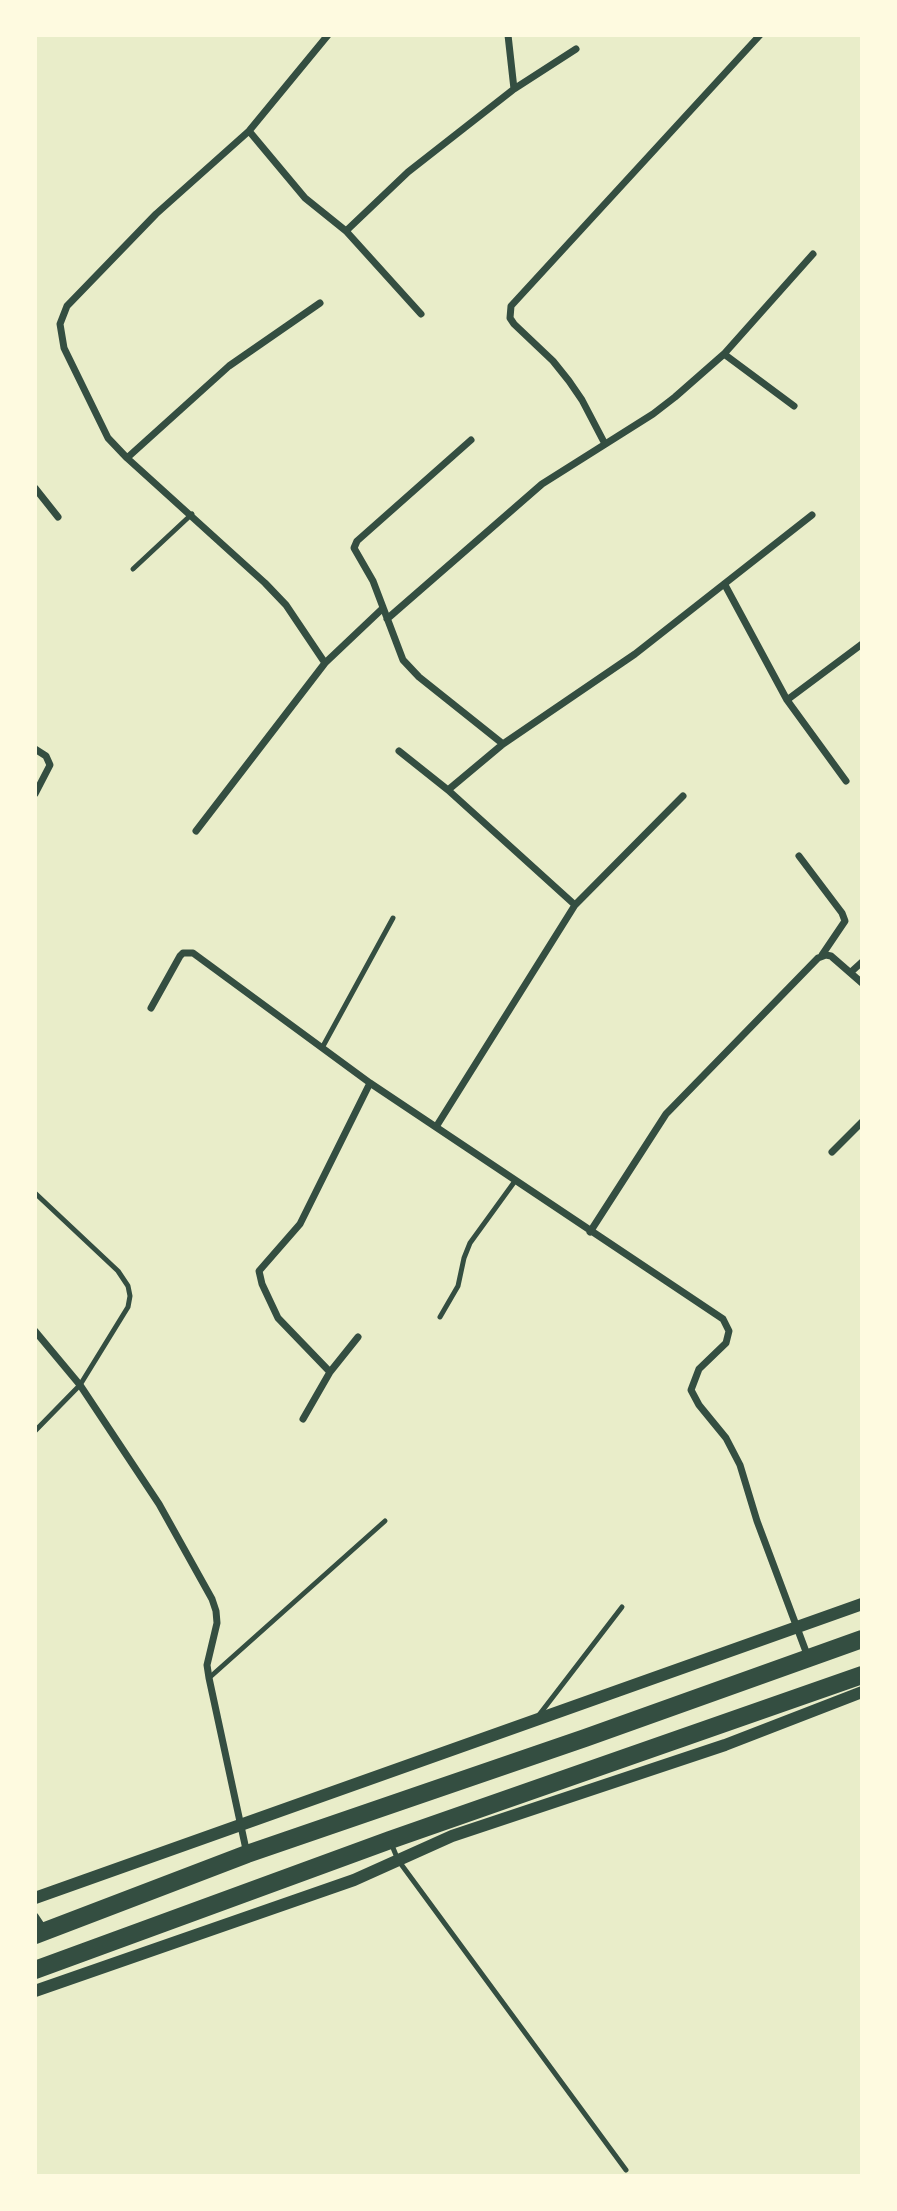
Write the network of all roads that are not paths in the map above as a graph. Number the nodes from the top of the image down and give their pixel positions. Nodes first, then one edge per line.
1 (328, 35) edge
2 (508, 35) edge
3 (760, 35) edge
4 (576, 49) dead end
5 (514, 89) junction
6 (249, 131) junction
7 (346, 231) junction
8 (813, 254) dead end
9 (320, 303) dead end
10 (421, 314) dead end
11 (724, 354) junction
12 (794, 406) dead end
13 (471, 440) dead end
14 (605, 444) junction
15 (127, 458) junction
16 (35, 488) edge
17 (192, 514) junction
18 (812, 514) dead end
19 (58, 517) dead end
20 (133, 569) dead end
21 (725, 585) junction
22 (382, 609) junction
23 (387, 619) junction
24 (862, 644) edge
25 (325, 663) junction
26 (787, 700) junction
27 (503, 744) junction
28 (35, 749) edge
29 (398, 751) dead end
30 (846, 781) dead end
31 (448, 790) junction
32 (35, 794) edge
33 (682, 796) dead end
34 (196, 831) dead end
35 (799, 856) dead end
36 (575, 905) junction
37 (393, 918) dead end
38 (822, 955) junction
39 (862, 962) edge
40 (851, 972) junction
41 (862, 983) edge
42 (151, 1008) dead end
43 (322, 1048) junction
44 (370, 1083) junction
45 (862, 1122) edge
46 (436, 1127) junction
47 (832, 1152) dead end
48 (515, 1181) junction
49 (35, 1193) edge
50 (590, 1232) junction
51 (440, 1317) dead end
52 (35, 1331) edge
53 (358, 1337) dead end
54 (330, 1372) junction
55 (80, 1385) junction
56 (303, 1419) dead end
57 (35, 1431) edge
58 (385, 1521) dead end
59 (862, 1604) edge
60 (622, 1607) dead end
61 (797, 1628) junction
62 (862, 1639) edge
63 (808, 1657) junction
64 (862, 1675) edge
65 (209, 1678) junction
66 (862, 1692) edge
67 (535, 1721) junction
68 (242, 1825) junction
69 (390, 1840) junction
70 (247, 1854) junction
71 (398, 1860) junction
72 (35, 1898) edge
73 (35, 1916) edge
74 (40, 1933) edge
75 (35, 1970) edge
76 (35, 1991) edge
77 (626, 2170) dead end

1 - 6 street
2 - 5 street
3 - 14 street
4 - 5 street
5 - 7 street
6 - 7 street
6 - 15 street
7 - 10 street
8 - 11 street
9 - 15 street
11 - 12 street
11 - 14 street
13 - 22 street
14 - 23 street
15 - 17 street
16 - 19 street
17 - 20 lane
17 - 25 street
18 - 21 street
21 - 26 street
21 - 27 street
22 - 23 street
22 - 25 street
23 - 27 street
24 - 26 street
25 - 34 street
26 - 30 street
27 - 31 street
28 - 32 street
29 - 31 street
31 - 36 street
33 - 36 street
35 - 38 street
36 - 46 street
37 - 43 lane
38 - 40 street
38 - 50 street
39 - 40 street
40 - 41 street
42 - 43 street
43 - 44 street
44 - 46 street
44 - 54 street
45 - 47 street
46 - 48 street
48 - 50 street
48 - 51 lane
49 - 55 lane
50 - 61 street
52 - 55 street
53 - 54 street
54 - 56 street
55 - 57 lane
55 - 65 street
58 - 65 lane
59 - 61 street
60 - 67 lane
61 - 63 street
61 - 67 street
62 - 63 highway
63 - 70 highway
64 - 69 highway
65 - 68 street
66 - 71 street
67 - 68 street
68 - 70 street
68 - 72 street
69 - 71 lane
69 - 75 highway
70 - 74 highway
71 - 76 street
71 - 77 lane
73 - 74 street

